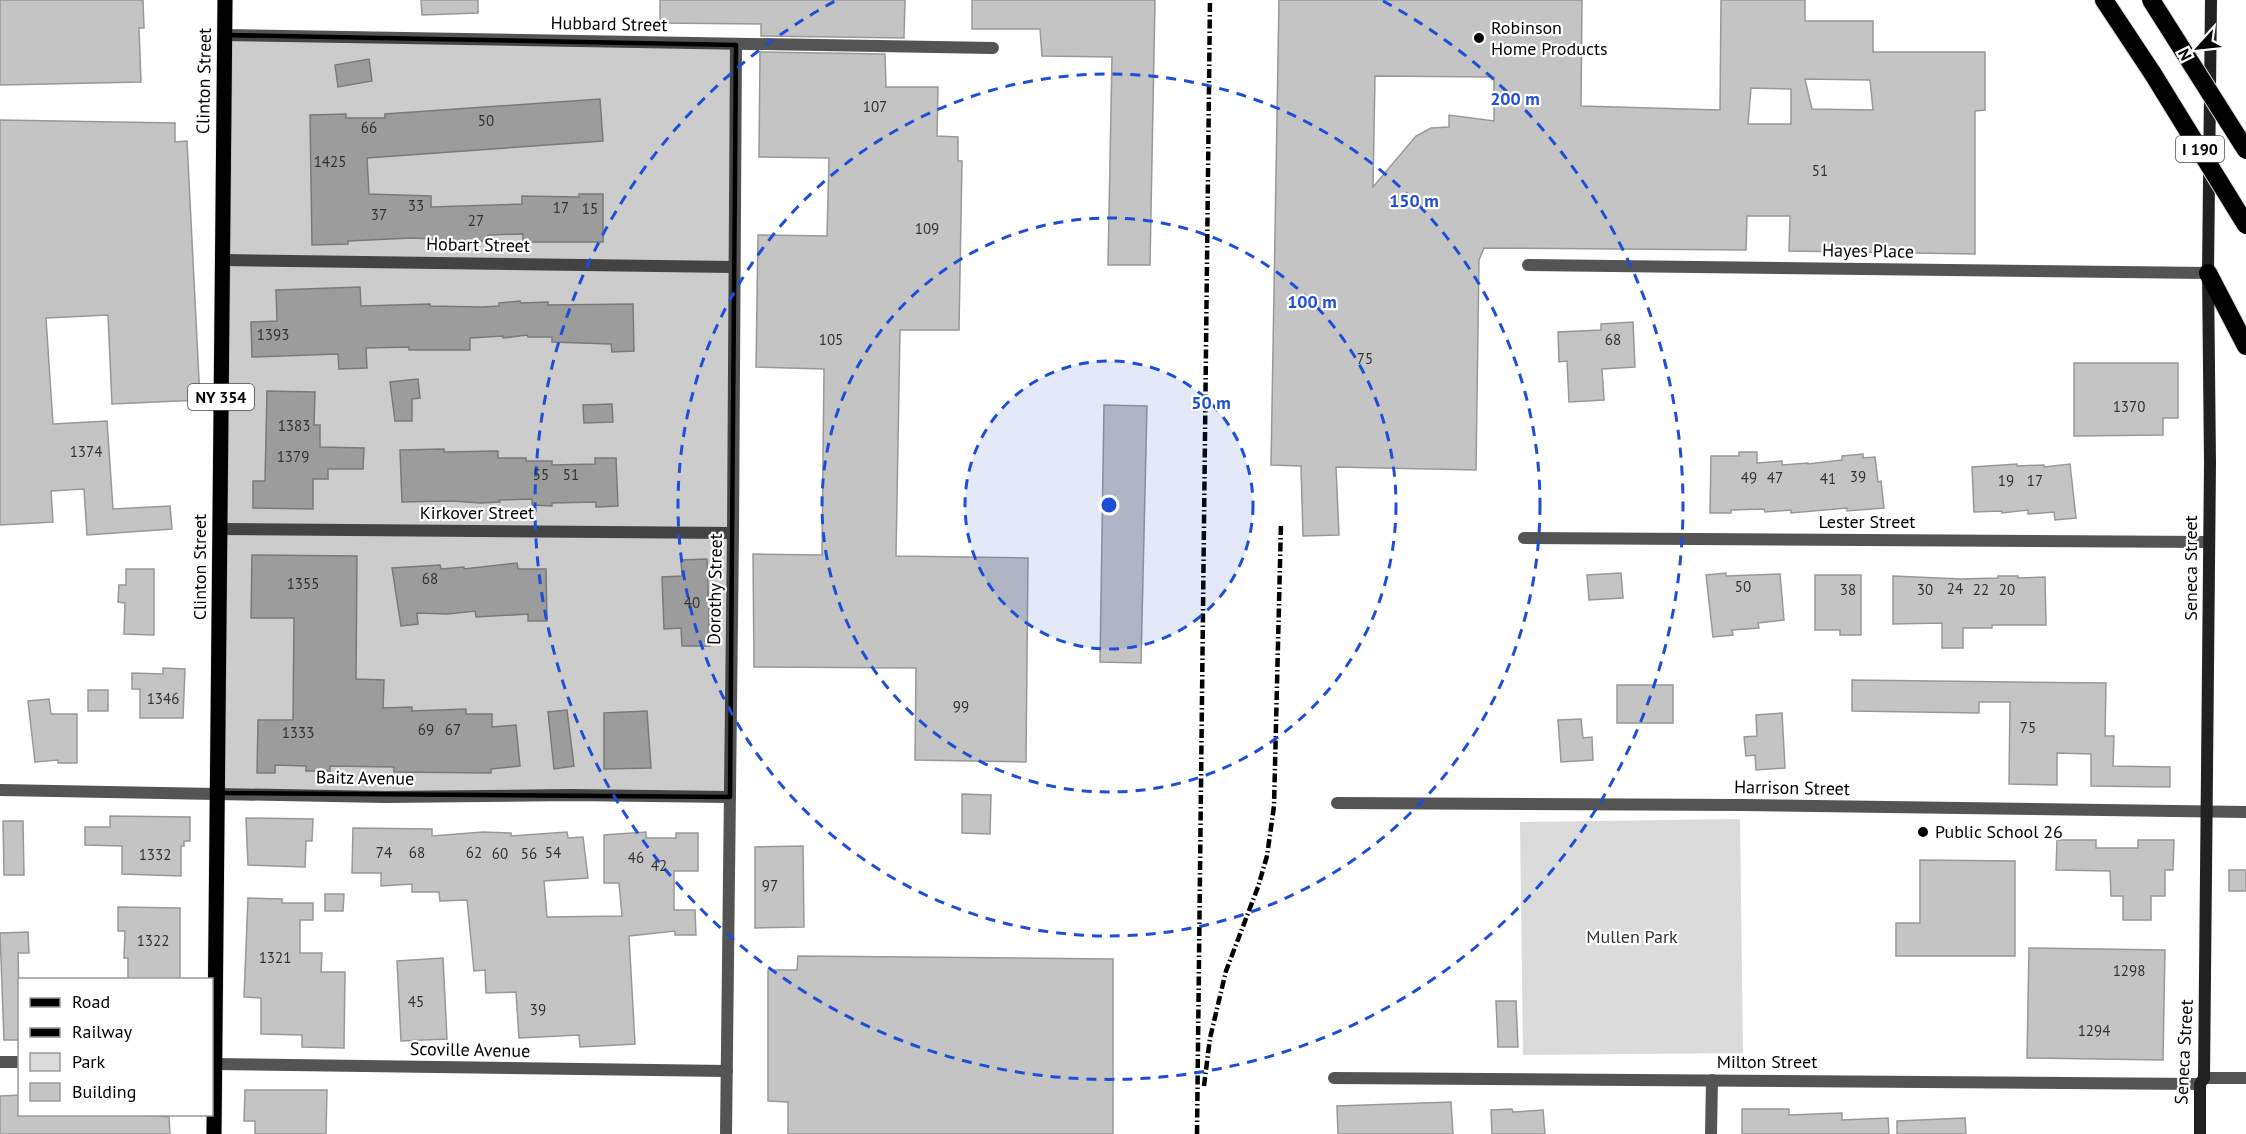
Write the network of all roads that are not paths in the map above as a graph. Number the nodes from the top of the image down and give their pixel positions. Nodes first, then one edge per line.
1 (225, 0) edge
2 (2104, 0) edge
3 (2151, 0) edge
4 (2211, 0) edge
5 (224, 34) junction
6 (736, 45) junction
7 (993, 48) dead end
8 (2246, 150) edge
9 (2246, 225) edge
10 (222, 260) junction
11 (1528, 265) dead end
12 (733, 267) junction
13 (2208, 273) junction
14 (2246, 346) edge
15 (220, 528) junction
16 (733, 533) junction
17 (1524, 538) dead end
18 (2209, 542) junction
19 (0, 790) edge
20 (217, 793) junction
21 (730, 797) junction
22 (1337, 803) dead end
23 (2207, 811) junction
24 (2246, 812) edge
25 (0, 1062) edge
26 (18, 1062) edge
27 (213, 1064) edge
28 (727, 1071) junction
29 (1334, 1078) dead end
30 (2246, 1078) edge
31 (1712, 1080) junction
32 (2202, 1081) junction
33 (214, 1134) edge
34 (726, 1134) edge
35 (1711, 1134) edge
36 (2200, 1134) edge

1 - 5 main road, Clinton Street / NY 354
2 - 9 highway, I 190, bridge
3 - 8 highway, I 190, bridge
4 - 13 main road, Seneca Street
5 - 6 street, Hubbard Street
5 - 10 main road, Clinton Street / NY 354
6 - 7 street, Hubbard Street
6 - 12 street, Dorothy Street
10 - 12 street, Hobart Street
10 - 15 main road, Clinton Street / NY 354
11 - 13 street, Hayes Place
12 - 16 street, Dorothy Street
13 - 14 highway
13 - 18 main road, Seneca Street
15 - 16 street, Kirkover Street
15 - 20 main road, Clinton Street / NY 354
16 - 21 street, Dorothy Street
17 - 18 street, Lester Street
18 - 23 main road, Seneca Street
19 - 20 street, Baitz Avenue
20 - 21 street, Baitz Avenue
20 - 27 main road, Clinton Street / NY 354
21 - 28 street, Dorothy Street
22 - 23 street, Harrison Street
23 - 24 street, Harrison Street
23 - 32 main road, Seneca Street
25 - 26 street
27 - 28 street, Scoville Avenue
27 - 33 main road, Clinton Street / NY 354
28 - 34 street, Dorothy Street
29 - 31 street, Milton Street
30 - 32 street, Milton Street
31 - 32 street, Milton Street
31 - 35 street
32 - 36 main road, Seneca Street

